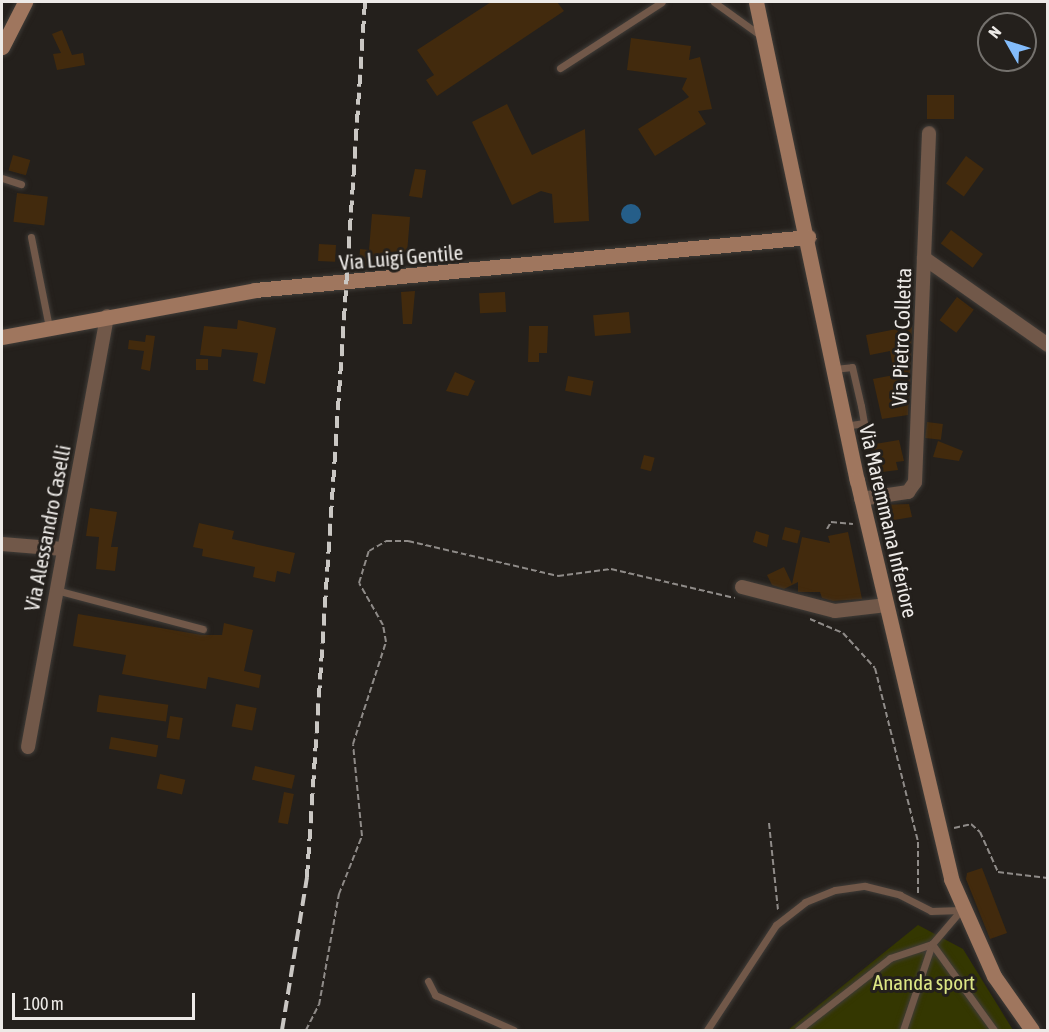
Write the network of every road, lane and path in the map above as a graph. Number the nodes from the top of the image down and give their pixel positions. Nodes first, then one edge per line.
1 (25, 2) edge
2 (662, 2) edge
3 (714, 2) edge
4 (756, 2) edge
5 (763, 37) junction
6 (2, 47) edge
7 (560, 68) dead end
8 (929, 133) dead end
9 (2, 178) edge
10 (21, 184) dead end
11 (31, 237) dead end
12 (808, 237) junction
13 (924, 258) junction
14 (107, 316) junction
15 (49, 327) junction
16 (2, 337) edge
17 (1047, 345) edge
18 (861, 500) junction
19 (867, 525) junction
20 (827, 530) dead end
21 (2, 544) edge
22 (63, 549) junction
23 (56, 590) junction
24 (742, 594) joint
25 (887, 605) junction
26 (805, 617) dead end
27 (203, 629) dead end
28 (28, 747) dead end
29 (769, 823) dead end
30 (939, 832) junction
31 (1047, 878) edge
32 (918, 901) junction
33 (961, 910) junction
34 (783, 918) junction
35 (932, 944) junction
36 (428, 981) dead end
37 (306, 1030) edge
38 (514, 1030) edge
39 (707, 1030) edge
40 (798, 1030) edge
41 (903, 1030) edge
42 (994, 1030) edge
43 (1032, 1030) edge

1 - 6 main road
2 - 7 lane
3 - 5 lane
4 - 5 main road, Via Maremmana Inferiore
5 - 12 main road, Via Maremmana Inferiore
8 - 13 street, Via Pietro Colletta
9 - 10 lane
11 - 15 lane
12 - 14 main road, Via Luigi Gentile
12 - 18 main road, Via Maremmana Inferiore
13 - 17 street
13 - 18 street, Via Pietro Colletta
14 - 15 main road, Via Luigi Gentile
14 - 22 street, Via Alessandro Caselli
15 - 16 main road, Via Luigi Gentile
18 - 19 main road, Via Maremmana Inferiore
19 - 20 path
19 - 25 main road, Via Maremmana Inferiore
21 - 22 street
22 - 23 street, Via Alessandro Caselli
23 - 27 lane
23 - 28 street, Via Alessandro Caselli
24 - 25 street
24 - 37 path
25 - 30 main road, Via Maremmana Inferiore
26 - 32 path
29 - 34 path
30 - 31 path
30 - 33 main road, Via Maremmana Inferiore
32 - 33 lane
32 - 34 lane
33 - 35 lane
33 - 43 main road, Via Maremmana Inferiore
34 - 39 lane
35 - 40 lane
35 - 41 lane
35 - 42 lane
36 - 38 lane

